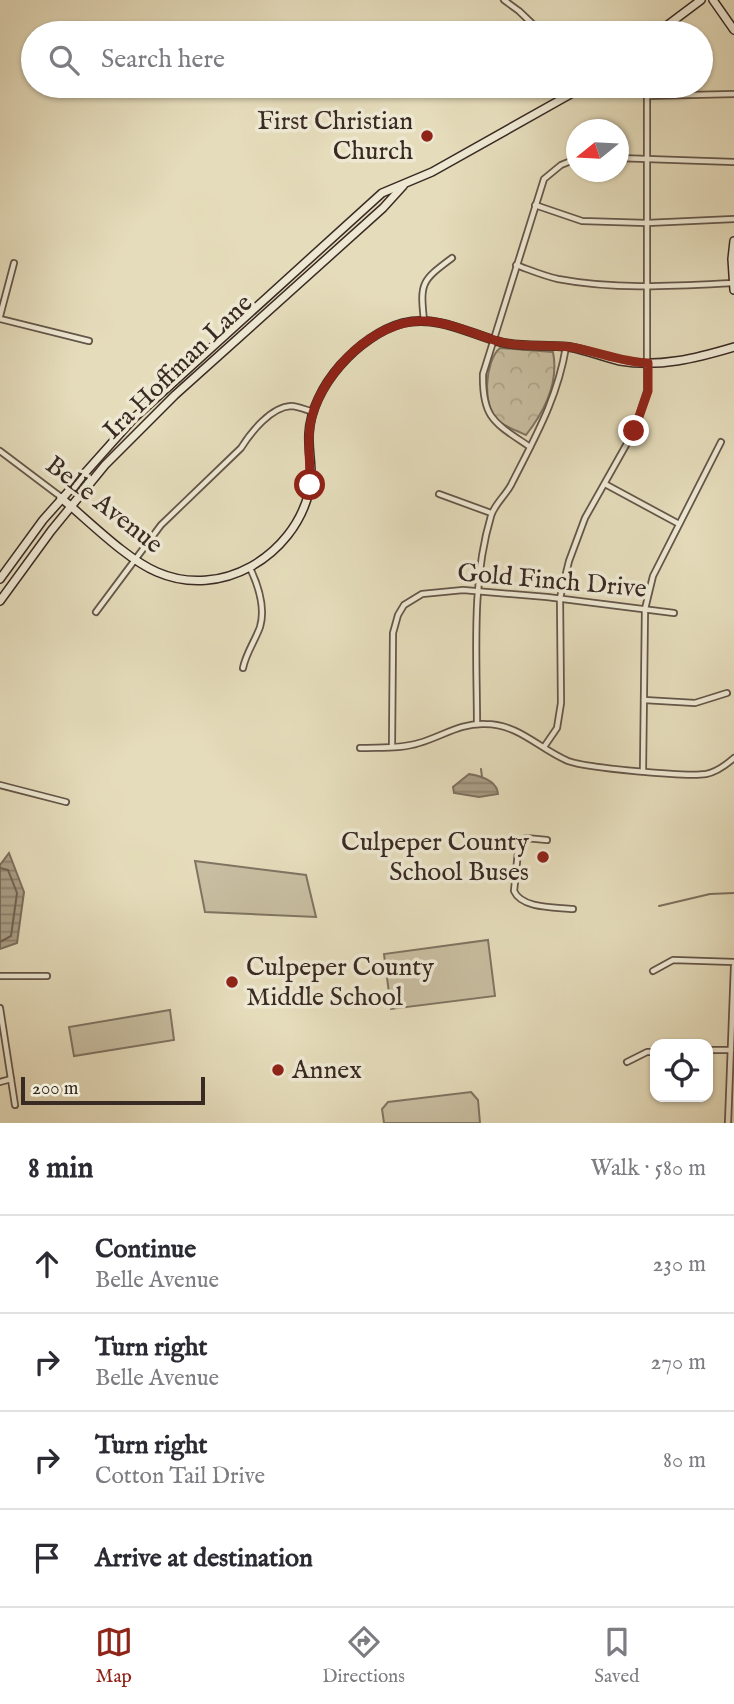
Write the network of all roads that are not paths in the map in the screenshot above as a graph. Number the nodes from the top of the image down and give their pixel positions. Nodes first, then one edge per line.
1 (504, 0) edge
2 (701, 0) edge
3 (713, 0) edge
4 (529, 21) edge
5 (673, 21) edge
6 (734, 30) edge
7 (713, 94) edge
8 (734, 94) edge
9 (564, 98) edge
10 (647, 98) edge
11 (629, 158) edge
12 (647, 158) junction
13 (734, 162) edge
14 (566, 163) edge
15 (406, 183) junction
16 (535, 205) junction
17 (734, 219) edge
18 (648, 223) junction
19 (734, 241) edge
20 (452, 258) dead end
21 (13, 263) dead end
22 (516, 265) junction
23 (648, 287) junction
24 (734, 287) edge
25 (0, 317) edge
26 (424, 321) junction
27 (493, 339) junction
28 (89, 341) dead end
29 (734, 346) edge
30 (566, 347) junction
31 (648, 363) junction
32 (313, 412) junction
33 (721, 442) dead end
34 (530, 447) junction
35 (0, 451) edge
36 (605, 484) junction
37 (439, 494) dead end
38 (61, 498) junction
39 (72, 506) junction
40 (491, 513) junction
41 (680, 524) junction
42 (135, 559) junction
43 (250, 568) junction
44 (0, 579) edge
45 (477, 591) junction
46 (560, 598) junction
47 (0, 601) edge
48 (645, 609) junction
49 (96, 612) dead end
50 (674, 613) dead end
51 (243, 668) dead end
52 (727, 693) dead end
53 (644, 701) junction
54 (477, 724) junction
55 (392, 746) junction
56 (544, 747) junction
57 (360, 748) dead end
58 (734, 758) edge
59 (643, 770) junction
60 (0, 785) edge
61 (66, 802) dead end
62 (547, 839) dead end
63 (573, 909) dead end
64 (734, 964) edge
65 (653, 971) dead end
66 (0, 976) edge
67 (47, 976) dead end
68 (0, 1008) edge
69 (713, 1050) edge
70 (731, 1050) junction
71 (650, 1052) edge
72 (627, 1062) dead end
73 (11, 1079) junction
74 (0, 1082) edge
75 (15, 1104) dead end
76 (728, 1123) edge

1 - 4 street
2 - 5 main road
3 - 6 main road
7 - 8 street
9 - 15 main road, Ira Hoffman Lane
10 - 12 street
11 - 12 street
12 - 13 street
12 - 18 street
14 - 16 street
15 - 38 main road, Ira Hoffman Lane
15 - 39 main road, Ira Hoffman Lane
16 - 18 street
16 - 22 street
17 - 18 street
18 - 23 street
19 - 24 main road
20 - 26 street
21 - 25 street
22 - 23 street
22 - 27 street
23 - 24 street
23 - 31 street
25 - 28 street
26 - 27 main road, Belle Avenue
26 - 32 main road, Belle Avenue
27 - 30 main road, Belle Avenue
27 - 34 street
29 - 31 main road, Belle Avenue
30 - 31 main road, Belle Avenue
30 - 34 street
31 - 36 street
32 - 42 street
32 - 43 main road, Belle Avenue
33 - 41 street
34 - 40 street
35 - 38 street, Belle Avenue
36 - 41 street
36 - 46 street
37 - 40 street
38 - 39 main road, Belle Avenue
38 - 44 main road, Ira Hoffman Lane
39 - 42 main road, Belle Avenue
39 - 47 main road, Ira Hoffman Lane
40 - 45 street
41 - 48 street
42 - 43 main road, Belle Avenue
42 - 49 street
43 - 51 street
45 - 46 street, Gold Finch Drive
45 - 54 street
45 - 55 street, Gold Finch Drive
46 - 48 street, Gold Finch Drive
46 - 56 street
48 - 50 street, Gold Finch Drive
48 - 53 street
52 - 53 street
53 - 59 street
54 - 55 street
54 - 56 street
55 - 57 street
56 - 59 street
58 - 59 street
60 - 61 street
62 - 63 street
64 - 65 street
64 - 70 street
66 - 67 street
68 - 73 street
69 - 70 street
70 - 76 street
71 - 72 street
73 - 74 street
73 - 75 street

